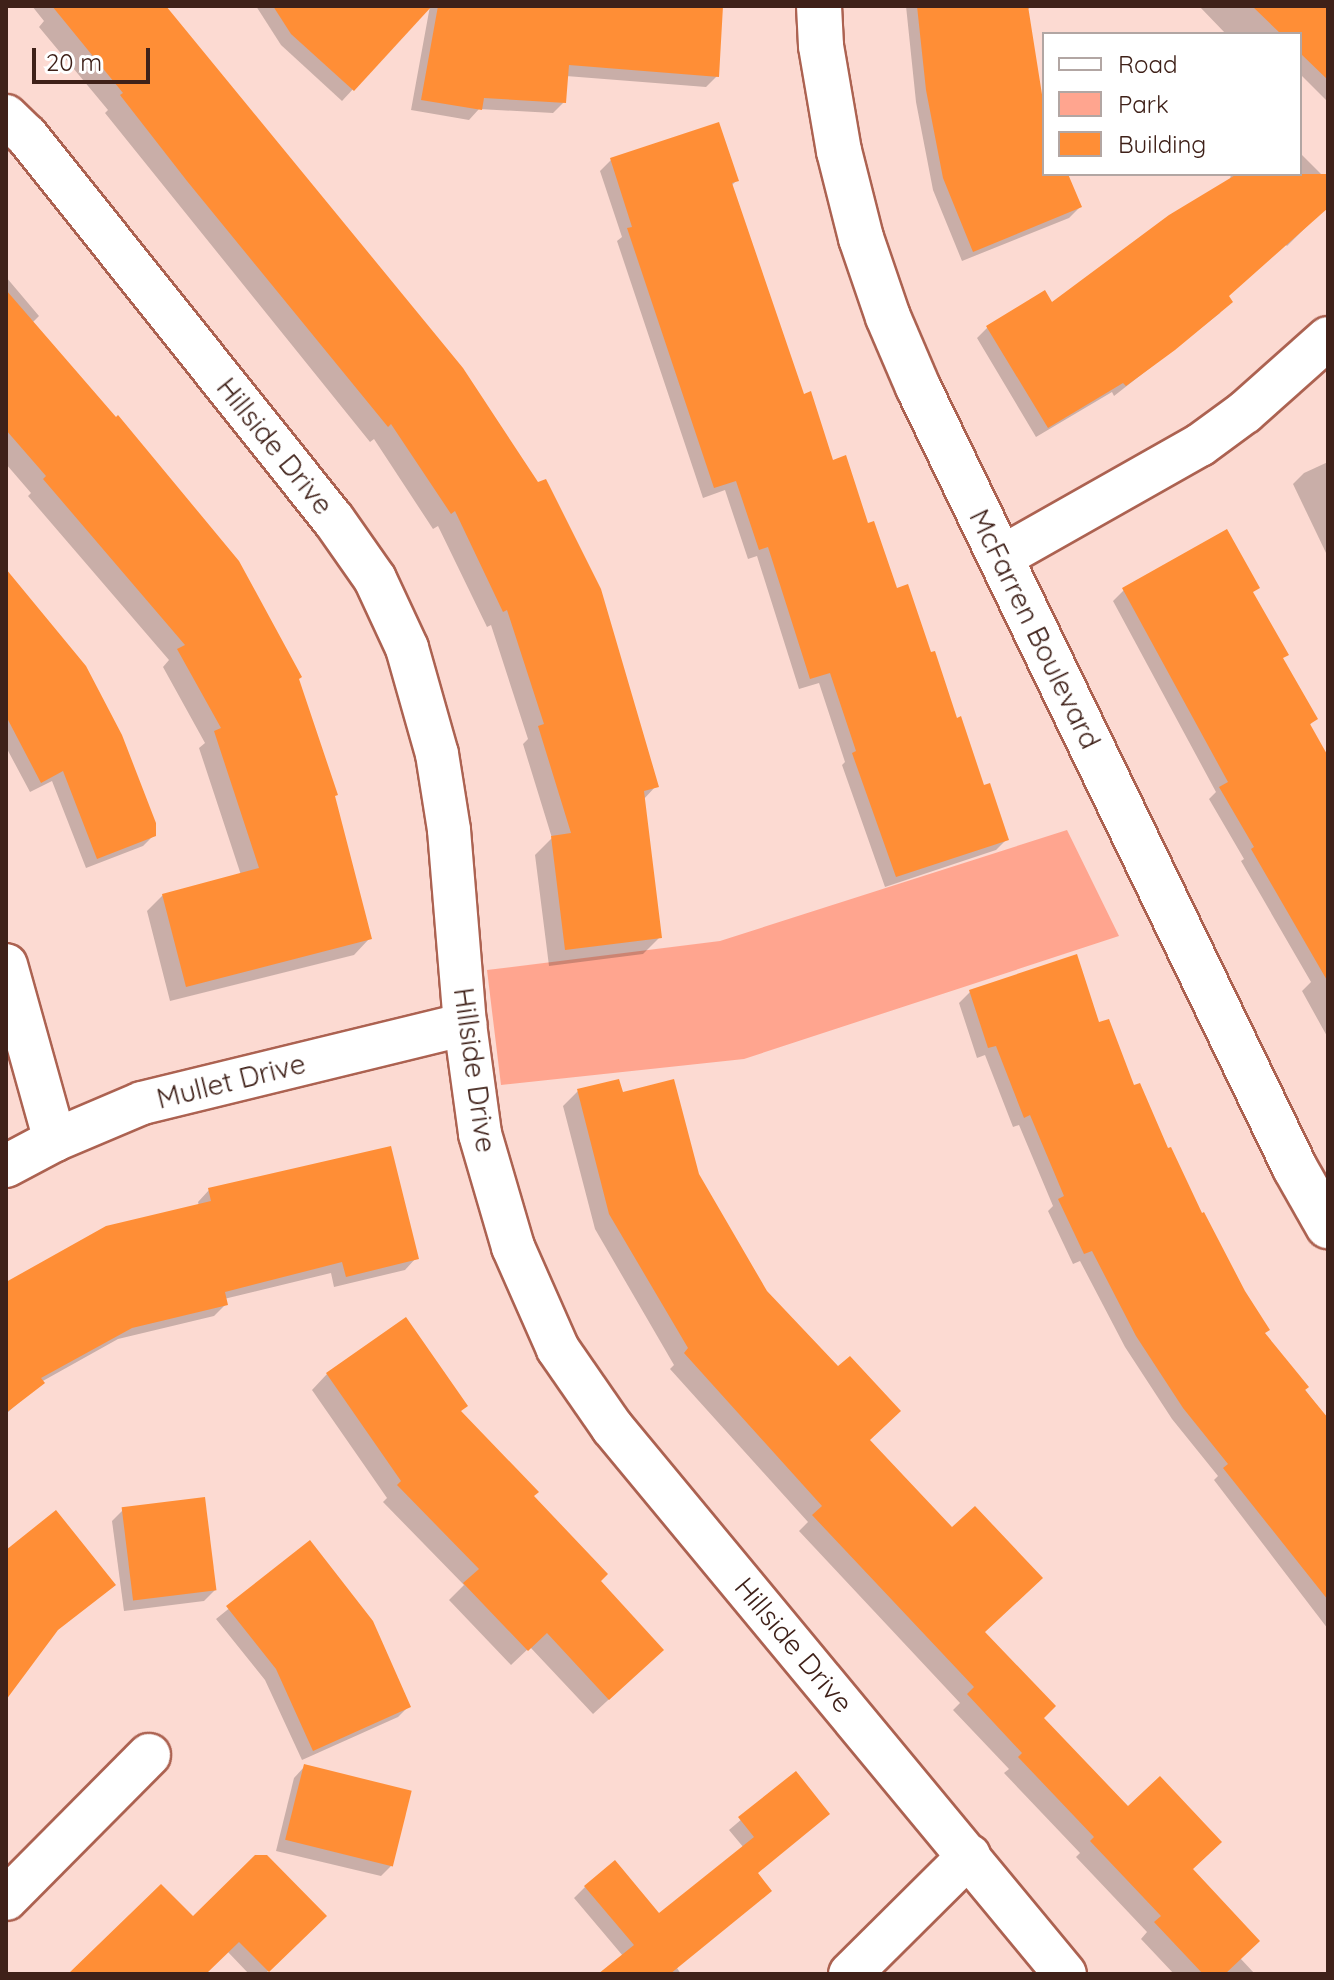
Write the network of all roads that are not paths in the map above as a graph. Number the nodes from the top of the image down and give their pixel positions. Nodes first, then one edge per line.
1 (819, 6) edge
2 (6, 116) edge
3 (1328, 338) edge
4 (1000, 558) junction
5 (6, 965) edge
6 (465, 1024) junction
7 (55, 1140) junction
8 (6, 1166) edge
9 (1328, 1226) edge
10 (149, 1755) dead end
11 (969, 1856) junction
12 (6, 1899) edge
13 (850, 1974) edge
14 (1065, 1974) edge

1 - 4 street, McFarren Boulevard
2 - 6 street, Hillside Drive
3 - 4 street
4 - 9 street, McFarren Boulevard
5 - 7 street
6 - 7 street, Mullet Drive
6 - 11 street, Hillside Drive
7 - 8 street, Mullet Drive
10 - 12 street
11 - 13 street
11 - 14 street, Hillside Drive

